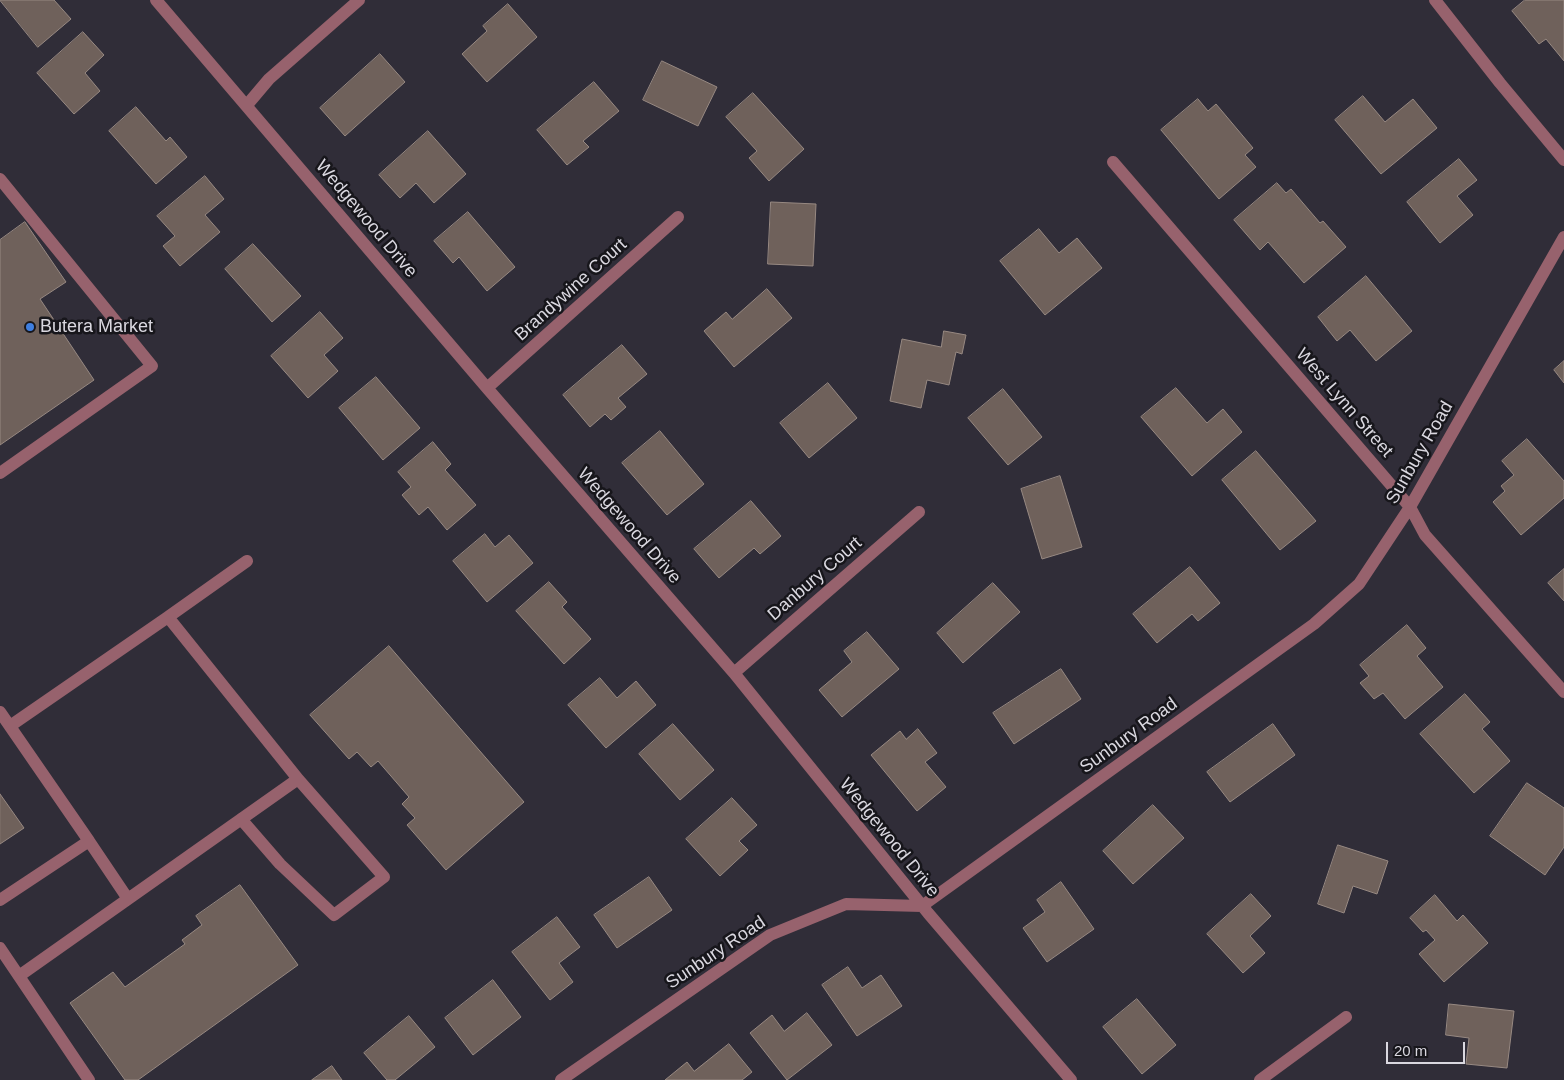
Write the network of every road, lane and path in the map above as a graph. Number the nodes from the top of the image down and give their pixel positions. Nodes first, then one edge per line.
1 (156, 0) edge
2 (359, 0) edge
3 (1435, 0) edge
4 (247, 105) junction
5 (1564, 160) edge
6 (1113, 162) dead end
7 (0, 180) edge
8 (678, 217) dead end
9 (1564, 237) edge
10 (487, 388) junction
11 (0, 473) edge
12 (1410, 507) junction
13 (919, 512) dead end
14 (247, 562) dead end
15 (168, 617) junction
16 (734, 673) junction
17 (1564, 692) edge
18 (0, 712) edge
19 (10, 726) junction
20 (298, 779) junction
21 (242, 820) junction
22 (89, 841) junction
23 (128, 899) junction
24 (0, 900) edge
25 (922, 906) junction
26 (0, 948) edge
27 (19, 976) junction
28 (1346, 1018) dead end
29 (89, 1080) edge
30 (561, 1080) edge
31 (1071, 1080) edge
32 (1260, 1080) edge

1 - 4 street, Wedgewood Drive
2 - 4 street
3 - 5 street
4 - 10 street, Wedgewood Drive
6 - 12 street, West Lynn Street
7 - 11 street
8 - 10 street, Brandywine Court
9 - 12 street, Sunbury Road
10 - 16 street, Wedgewood Drive
12 - 17 street, West Lynn Street
12 - 25 street, Sunbury Road
13 - 16 street, Danbury Court
14 - 15 street
15 - 19 street
15 - 20 street
16 - 25 street, Wedgewood Drive
18 - 19 street
19 - 22 street
20 - 21 street
20 - 21 street
21 - 23 street
22 - 23 street
22 - 24 street
23 - 27 street
25 - 30 street, Sunbury Road
25 - 31 street, Wedgewood Drive
26 - 27 street
27 - 29 street
28 - 32 street

